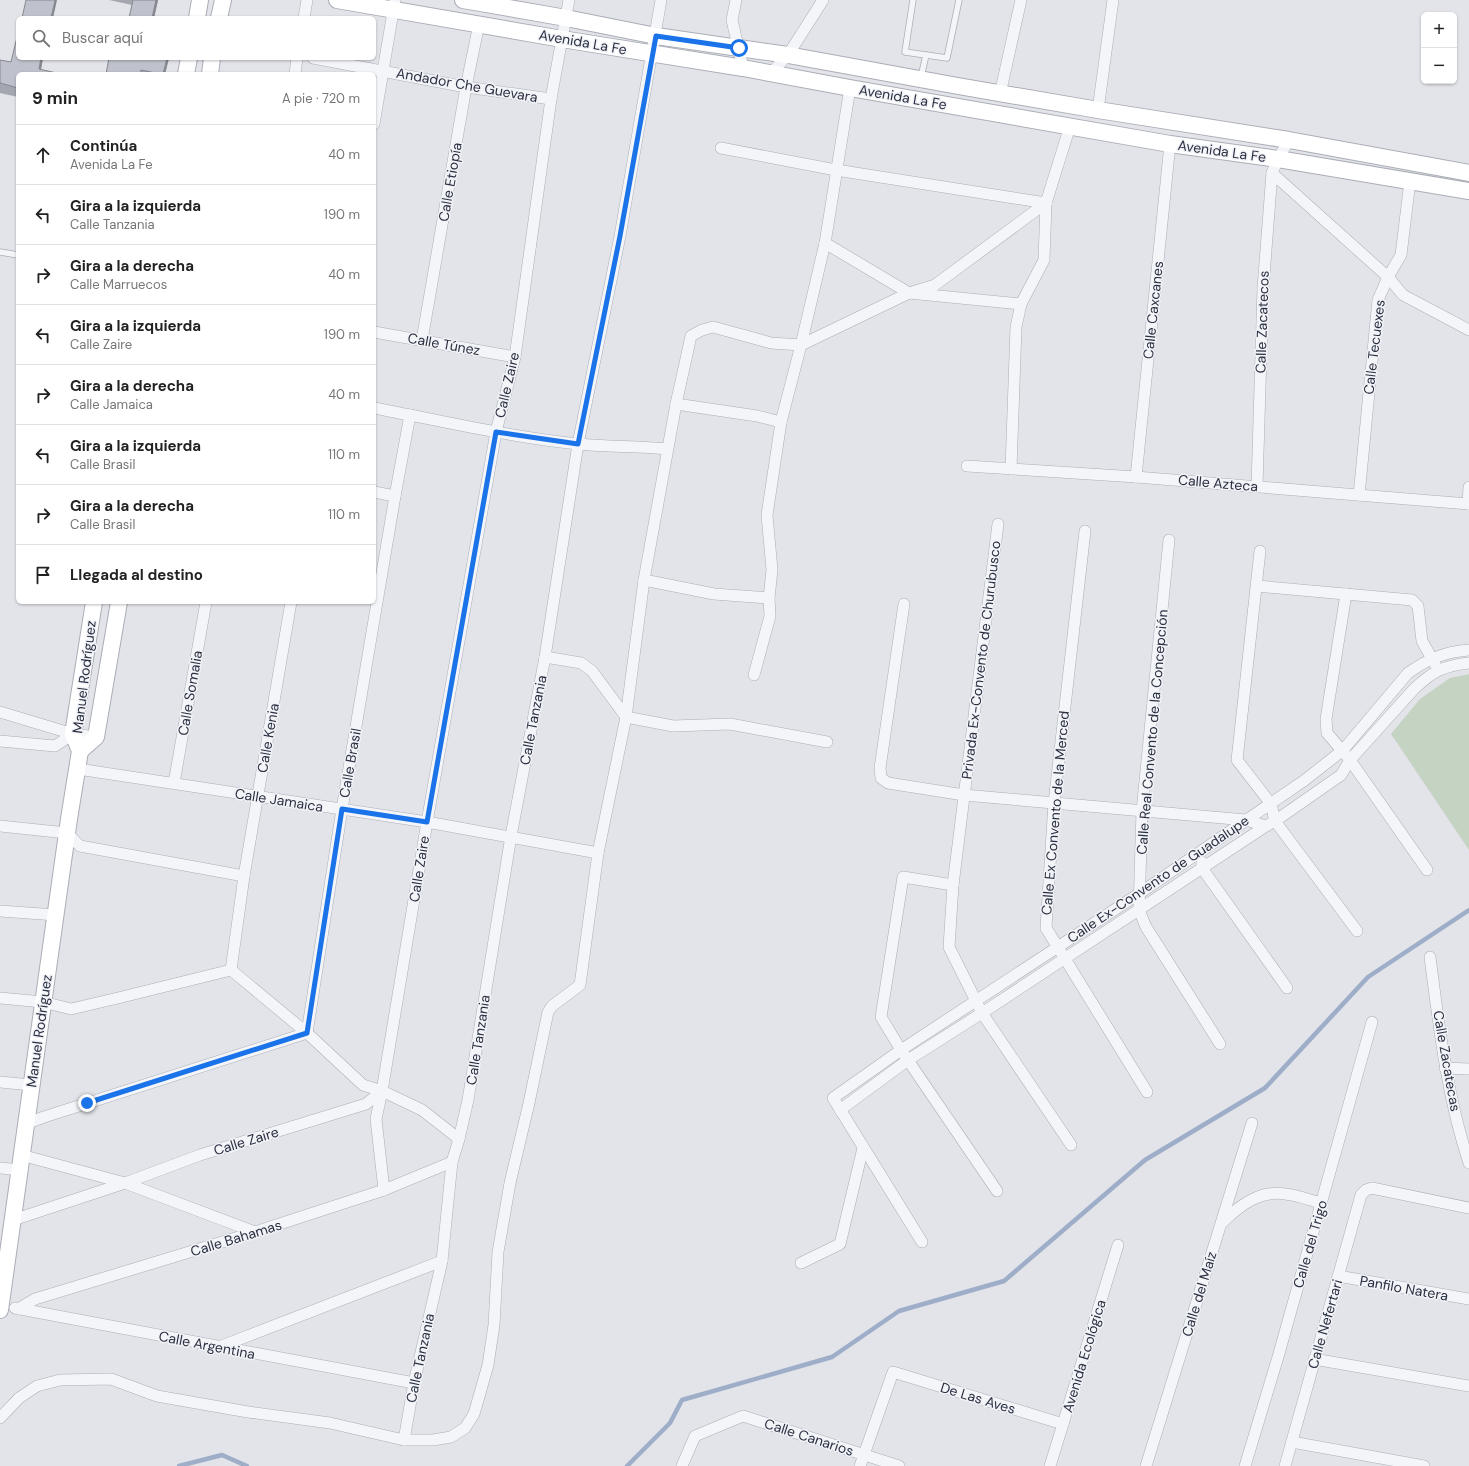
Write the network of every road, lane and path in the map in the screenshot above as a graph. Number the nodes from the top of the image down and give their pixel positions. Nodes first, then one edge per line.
1 (200, 0) edge
2 (223, 0) edge
3 (307, 0) edge
4 (337, 0) edge
5 (463, 0) edge
6 (569, 0) edge
7 (661, 0) edge
8 (736, 0) edge
9 (823, 0) edge
10 (913, 0) edge
11 (959, 0) edge
12 (1021, 0) edge
13 (1113, 0) edge
14 (481, 2) edge
15 (394, 5) edge
16 (197, 16) edge
17 (219, 16) edge
18 (304, 16) edge
19 (566, 18) junction
20 (479, 24) junction
21 (656, 36) junction
22 (562, 39) junction
23 (739, 48) junction
24 (652, 54) junction
25 (788, 55) junction
26 (926, 55) junction
27 (189, 60) edge
28 (212, 60) edge
29 (297, 60) edge
30 (324, 60) edge
31 (743, 68) junction
32 (383, 71) junction
33 (186, 72) edge
34 (210, 72) edge
35 (295, 72) edge
36 (771, 73) junction
37 (921, 79) junction
38 (466, 87) junction
39 (850, 88) junction
40 (1000, 94) junction
41 (551, 99) junction
42 (1098, 110) junction
43 (376, 112) edge
44 (1070, 126) junction
45 (1289, 140) junction
46 (1170, 144) junction
47 (721, 148) dead end
48 (1275, 166) junction
49 (836, 170) junction
50 (1469, 173) edge
51 (1410, 181) junction
52 (1469, 191) edge
53 (1046, 203) junction
54 (825, 243) junction
55 (0, 252) edge
56 (16, 255) edge
57 (1388, 277) junction
58 (909, 293) junction
59 (1021, 304) junction
60 (1469, 330) edge
61 (376, 332) edge
62 (422, 340) junction
63 (801, 345) junction
64 (515, 357) junction
65 (676, 404) junction
66 (376, 408) edge
67 (410, 415) junction
68 (781, 422) junction
69 (496, 432) junction
70 (578, 444) junction
71 (667, 449) junction
72 (967, 466) dead end
73 (1011, 469) junction
74 (1136, 476) junction
75 (1257, 486) junction
76 (1469, 487) edge
77 (376, 492) edge
78 (1358, 495) junction
79 (395, 496) junction
80 (1468, 504) edge
81 (998, 524) dead end
82 (1085, 531) dead end
83 (1169, 540) dead end
84 (1260, 551) dead end
85 (644, 580) junction
86 (1256, 586) junction
87 (1346, 594) junction
88 (769, 598) junction
89 (94, 604) edge
90 (119, 604) edge
91 (206, 604) edge
92 (291, 604) edge
93 (904, 604) dead end
94 (1469, 650) edge
95 (545, 657) junction
96 (1433, 658) junction
97 (1469, 663) edge
98 (1437, 670) junction
99 (754, 675) dead end
100 (0, 712) edge
101 (626, 717) junction
102 (73, 734) junction
103 (96, 737) junction
104 (0, 741) edge
105 (827, 742) dead end
106 (1343, 750) junction
107 (80, 751) junction
108 (1350, 760) junction
109 (78, 769) junction
110 (174, 783) junction
111 (964, 795) junction
112 (258, 797) junction
113 (1054, 803) junction
114 (1271, 804) junction
115 (342, 809) junction
116 (1142, 811) junction
117 (1246, 820) junction
118 (427, 822) junction
119 (1271, 824) junction
120 (0, 826) edge
121 (67, 833) junction
122 (511, 836) junction
123 (1202, 850) junction
124 (598, 853) junction
125 (1202, 868) junction
126 (1427, 870) dead end
127 (244, 876) junction
128 (953, 885) junction
129 (1140, 893) junction
130 (1139, 910) junction
131 (0, 911) edge
132 (56, 916) junction
133 (1357, 931) dead end
134 (1057, 947) junction
135 (1430, 957) dead end
136 (1064, 959) junction
137 (231, 970) junction
138 (1287, 988) dead end
139 (0, 998) edge
140 (43, 1002) junction
141 (975, 1002) junction
142 (982, 1013) junction
143 (1372, 1022) dead end
144 (307, 1033) junction
145 (1220, 1044) dead end
146 (901, 1050) junction
147 (908, 1060) junction
148 (1445, 1068) junction
149 (1469, 1069) edge
150 (0, 1082) edge
151 (31, 1084) junction
152 (382, 1091) junction
153 (1147, 1092) dead end
154 (840, 1110) junction
155 (1252, 1123) dead end
156 (25, 1124) junction
157 (460, 1139) junction
158 (1071, 1145) dead end
159 (863, 1148) junction
160 (21, 1162) junction
161 (452, 1162) junction
162 (1469, 1163) edge
163 (0, 1168) edge
164 (125, 1183) junction
165 (384, 1190) junction
166 (997, 1191) dead end
167 (1321, 1202) junction
168 (1469, 1208) edge
169 (12, 1220) junction
170 (1221, 1224) junction
171 (255, 1232) junction
172 (922, 1242) dead end
173 (1118, 1245) dead end
174 (3, 1257) edge
175 (442, 1260) junction
176 (801, 1263) dead end
177 (1338, 1276) junction
178 (2, 1284) edge
179 (1469, 1299) edge
180 (18, 1308) junction
181 (0, 1309) edge
182 (219, 1348) junction
183 (1314, 1359) junction
184 (414, 1383) junction
185 (1469, 1386) edge
186 (0, 1418) edge
187 (1063, 1424) junction
188 (404, 1440) junction
189 (1292, 1442) junction
190 (864, 1455) junction
191 (682, 1466) edge
192 (860, 1466) edge
193 (899, 1466) edge
194 (1050, 1466) edge
195 (1146, 1466) edge
196 (1246, 1466) edge
197 (1285, 1466) edge
198 (1424, 1466) edge

1 - 16 street
2 - 17 street
3 - 18 street
4 - 15 street, Avenida La Fe
5 - 14 street, Avenida La Fe
6 - 19 street, Calle Zaire
7 - 21 street, Calle Tanzania
8 - 23 street
9 - 25 street
10 - 26 lane
11 - 26 lane
12 - 40 street
13 - 42 street
14 - 19 street, Avenida La Fe
15 - 20 street, Avenida La Fe
15 - 32 street
19 - 21 street, Avenida La Fe
19 - 22 street, Calle Zaire
20 - 22 street, Avenida La Fe
20 - 38 street, Calle Etiopía
21 - 23 street, Avenida La Fe
21 - 24 street, Calle Tanzania
22 - 24 street, Avenida La Fe
22 - 41 street, Calle Zaire
23 - 25 street, Avenida La Fe
23 - 31 street
24 - 31 street, Avenida La Fe
24 - 70 street, Calle Tanzania
25 - 36 street
25 - 37 street, Avenida La Fe
26 - 37 lane
27 - 33 street
28 - 34 street
29 - 35 street
30 - 32 street, Andador Che Guevara
31 - 36 street, Avenida La Fe
32 - 38 street, Andador Che Guevara
32 - 43 street
36 - 39 street, Avenida La Fe
37 - 40 street, Avenida La Fe
38 - 41 street, Andador Che Guevara
38 - 62 street, Calle Etiopía
39 - 44 street, Avenida La Fe
39 - 49 street
40 - 42 street, Avenida La Fe
41 - 64 street, Calle Zaire
42 - 45 street, Avenida La Fe
44 - 46 street, Avenida La Fe
44 - 53 street
45 - 48 street
45 - 50 street, Avenida La Fe
46 - 48 street, Avenida La Fe
46 - 74 street, Calle Caxcanes
47 - 49 street
48 - 51 street, Avenida La Fe
48 - 57 street
48 - 75 street, Calle Zacatecos
49 - 53 street
49 - 54 street
51 - 52 street, Avenida La Fe
51 - 57 street, Calle Tecuexes
53 - 58 street
53 - 59 street
54 - 58 street
54 - 63 street
55 - 56 lane
57 - 60 street
57 - 78 street, Calle Tecuexes
58 - 59 street
58 - 63 street
59 - 73 street
61 - 62 street, Calle Túnez
62 - 64 street, Calle Túnez
63 - 65 street
63 - 68 street
64 - 69 street, Calle Zaire
65 - 68 street
65 - 71 street
66 - 67 street
67 - 69 street
67 - 79 street, Calle Brasil
68 - 88 street
69 - 70 street
69 - 118 street, Calle Zaire
70 - 71 street
70 - 95 street, Calle Tanzania
71 - 85 street
72 - 73 street, Calle Azteca
73 - 74 street, Calle Azteca
74 - 75 street, Calle Azteca
75 - 78 street, Calle Azteca
76 - 80 street
77 - 79 street
78 - 80 street, Calle Azteca
79 - 115 street, Calle Brasil
81 - 111 street, Privada Ex-Convento de Churubusco
82 - 113 street, Calle Ex Convento de la Merced
83 - 116 street, Calle Real Convento de la Concepción
84 - 86 street
85 - 88 street
85 - 101 street
86 - 87 street
86 - 114 street
87 - 96 street
87 - 106 street
88 - 99 street
89 - 102 street, Manuel Rodríguez
90 - 103 street, Manuel Rodríguez
91 - 110 street, Calle Somalia
92 - 112 street, Calle Kenia
93 - 111 street
94 - 96 street, Calle Ex-Convento de Guadalupe
95 - 101 street
95 - 122 street, Calle Tanzania
96 - 98 street
96 - 106 street, Calle Ex-Convento de Guadalupe
97 - 98 street, Calle Ex-Convento de Guadalupe
98 - 108 street, Calle Ex-Convento de Guadalupe
100 - 102 street
101 - 105 street
101 - 124 street
102 - 103 street
102 - 104 street
102 - 107 street, Manuel Rodríguez
103 - 107 street, Manuel Rodríguez
106 - 108 street
106 - 114 street, Calle Ex-Convento de Guadalupe
107 - 109 street, Manuel Rodríguez
108 - 119 street, Calle Ex-Convento de Guadalupe
108 - 126 street
109 - 110 street, Calle Jamaica
109 - 121 street, Manuel Rodríguez
110 - 112 street, Calle Jamaica
111 - 113 street
111 - 128 street, Privada Ex-Convento de Churubusco
112 - 115 street, Calle Jamaica
112 - 127 street, Calle Kenia
113 - 116 street
113 - 134 street, Calle Ex Convento de la Merced
114 - 117 street, Calle Ex-Convento de Guadalupe
114 - 119 street
115 - 118 street, Calle Jamaica
115 - 144 street, Calle Brasil
116 - 117 street
116 - 129 street, Calle Real Convento de la Concepción
117 - 119 street
117 - 123 street, Calle Ex-Convento de Guadalupe
118 - 122 street, Calle Jamaica
118 - 152 street, Calle Zaire
119 - 125 street, Calle Ex-Convento de Guadalupe
119 - 133 street
120 - 121 street
121 - 127 street
121 - 132 street, Manuel Rodríguez
122 - 124 street, Calle Jamaica
122 - 157 street, Calle Tanzania
123 - 125 street
123 - 129 street, Calle Ex-Convento de Guadalupe
124 - 188 street
125 - 130 street, Calle Ex-Convento de Guadalupe
125 - 138 street
127 - 137 street, Calle Kenia
128 - 141 street, Privada Ex-Convento de Churubusco
128 - 146 street
129 - 130 street, Calle Real Convento de la Concepción
129 - 134 street, Calle Ex-Convento de Guadalupe
130 - 136 street, Calle Ex-Convento de Guadalupe
130 - 145 street, Calle Real Convento de la Concepción
131 - 132 street
132 - 140 street, Manuel Rodríguez
134 - 136 street, Calle Ex Convento de la Merced
134 - 141 street, Calle Ex-Convento de Guadalupe
135 - 148 street, Calle Zacatecas
136 - 142 street, Calle Ex-Convento de Guadalupe
136 - 153 street, Calle Ex Convento de la Merced
137 - 140 street
137 - 144 street
139 - 140 street
140 - 151 street, Manuel Rodríguez
141 - 142 street, Privada Ex-Convento de Churubusco
141 - 146 street, Calle Ex-Convento de Guadalupe
142 - 147 street, Calle Ex-Convento de Guadalupe
142 - 158 street, Privada Ex-Convento de Churubusco
143 - 167 street, Calle del Trigo
144 - 152 street
144 - 156 street
146 - 147 street
146 - 154 street, Calle Ex-Convento de Guadalupe
147 - 154 street, Calle Ex-Convento de Guadalupe
147 - 166 street
148 - 149 street
148 - 162 street, Calle Zacatecas
150 - 151 street
151 - 156 street, Manuel Rodríguez
152 - 157 street
152 - 164 street, Calle Zaire
152 - 165 street
154 - 159 street
155 - 170 street, Calle del Maíz
156 - 160 street, Manuel Rodríguez
157 - 161 street, Calle Tanzania
159 - 172 street
159 - 176 street
160 - 163 street
160 - 164 street
160 - 169 street, Manuel Rodríguez
161 - 165 street, Calle Bahamas
161 - 175 street, Calle Tanzania
164 - 169 street, Calle Zaire
164 - 171 street
165 - 171 street, Calle Bahamas
167 - 170 street
167 - 196 street, Calle del Trigo
168 - 177 street, Calle Nefertari
169 - 174 street, Manuel Rodríguez
170 - 195 street, Calle del Maíz
171 - 180 street, Calle Bahamas
173 - 187 street, Avenida Ecológica
174 - 178 street, Manuel Rodríguez
175 - 182 street
175 - 184 street, Calle Tanzania
177 - 179 street, Panfilo Natera
177 - 183 street, Calle Nefertari
178 - 181 street, Manuel Rodríguez
180 - 181 street, Calle Argentina
180 - 182 street, Calle Argentina
182 - 184 street, Calle Argentina
183 - 185 street
183 - 189 street, Calle Nefertari
184 - 188 street, Calle Tanzania
186 - 188 street
187 - 190 street, De Las Aves
187 - 194 street, Avenida Ecológica
189 - 197 street, Calle Nefertari
189 - 198 street
190 - 191 street, Calle Canarios
190 - 192 street
190 - 193 street, Calle Canarios

